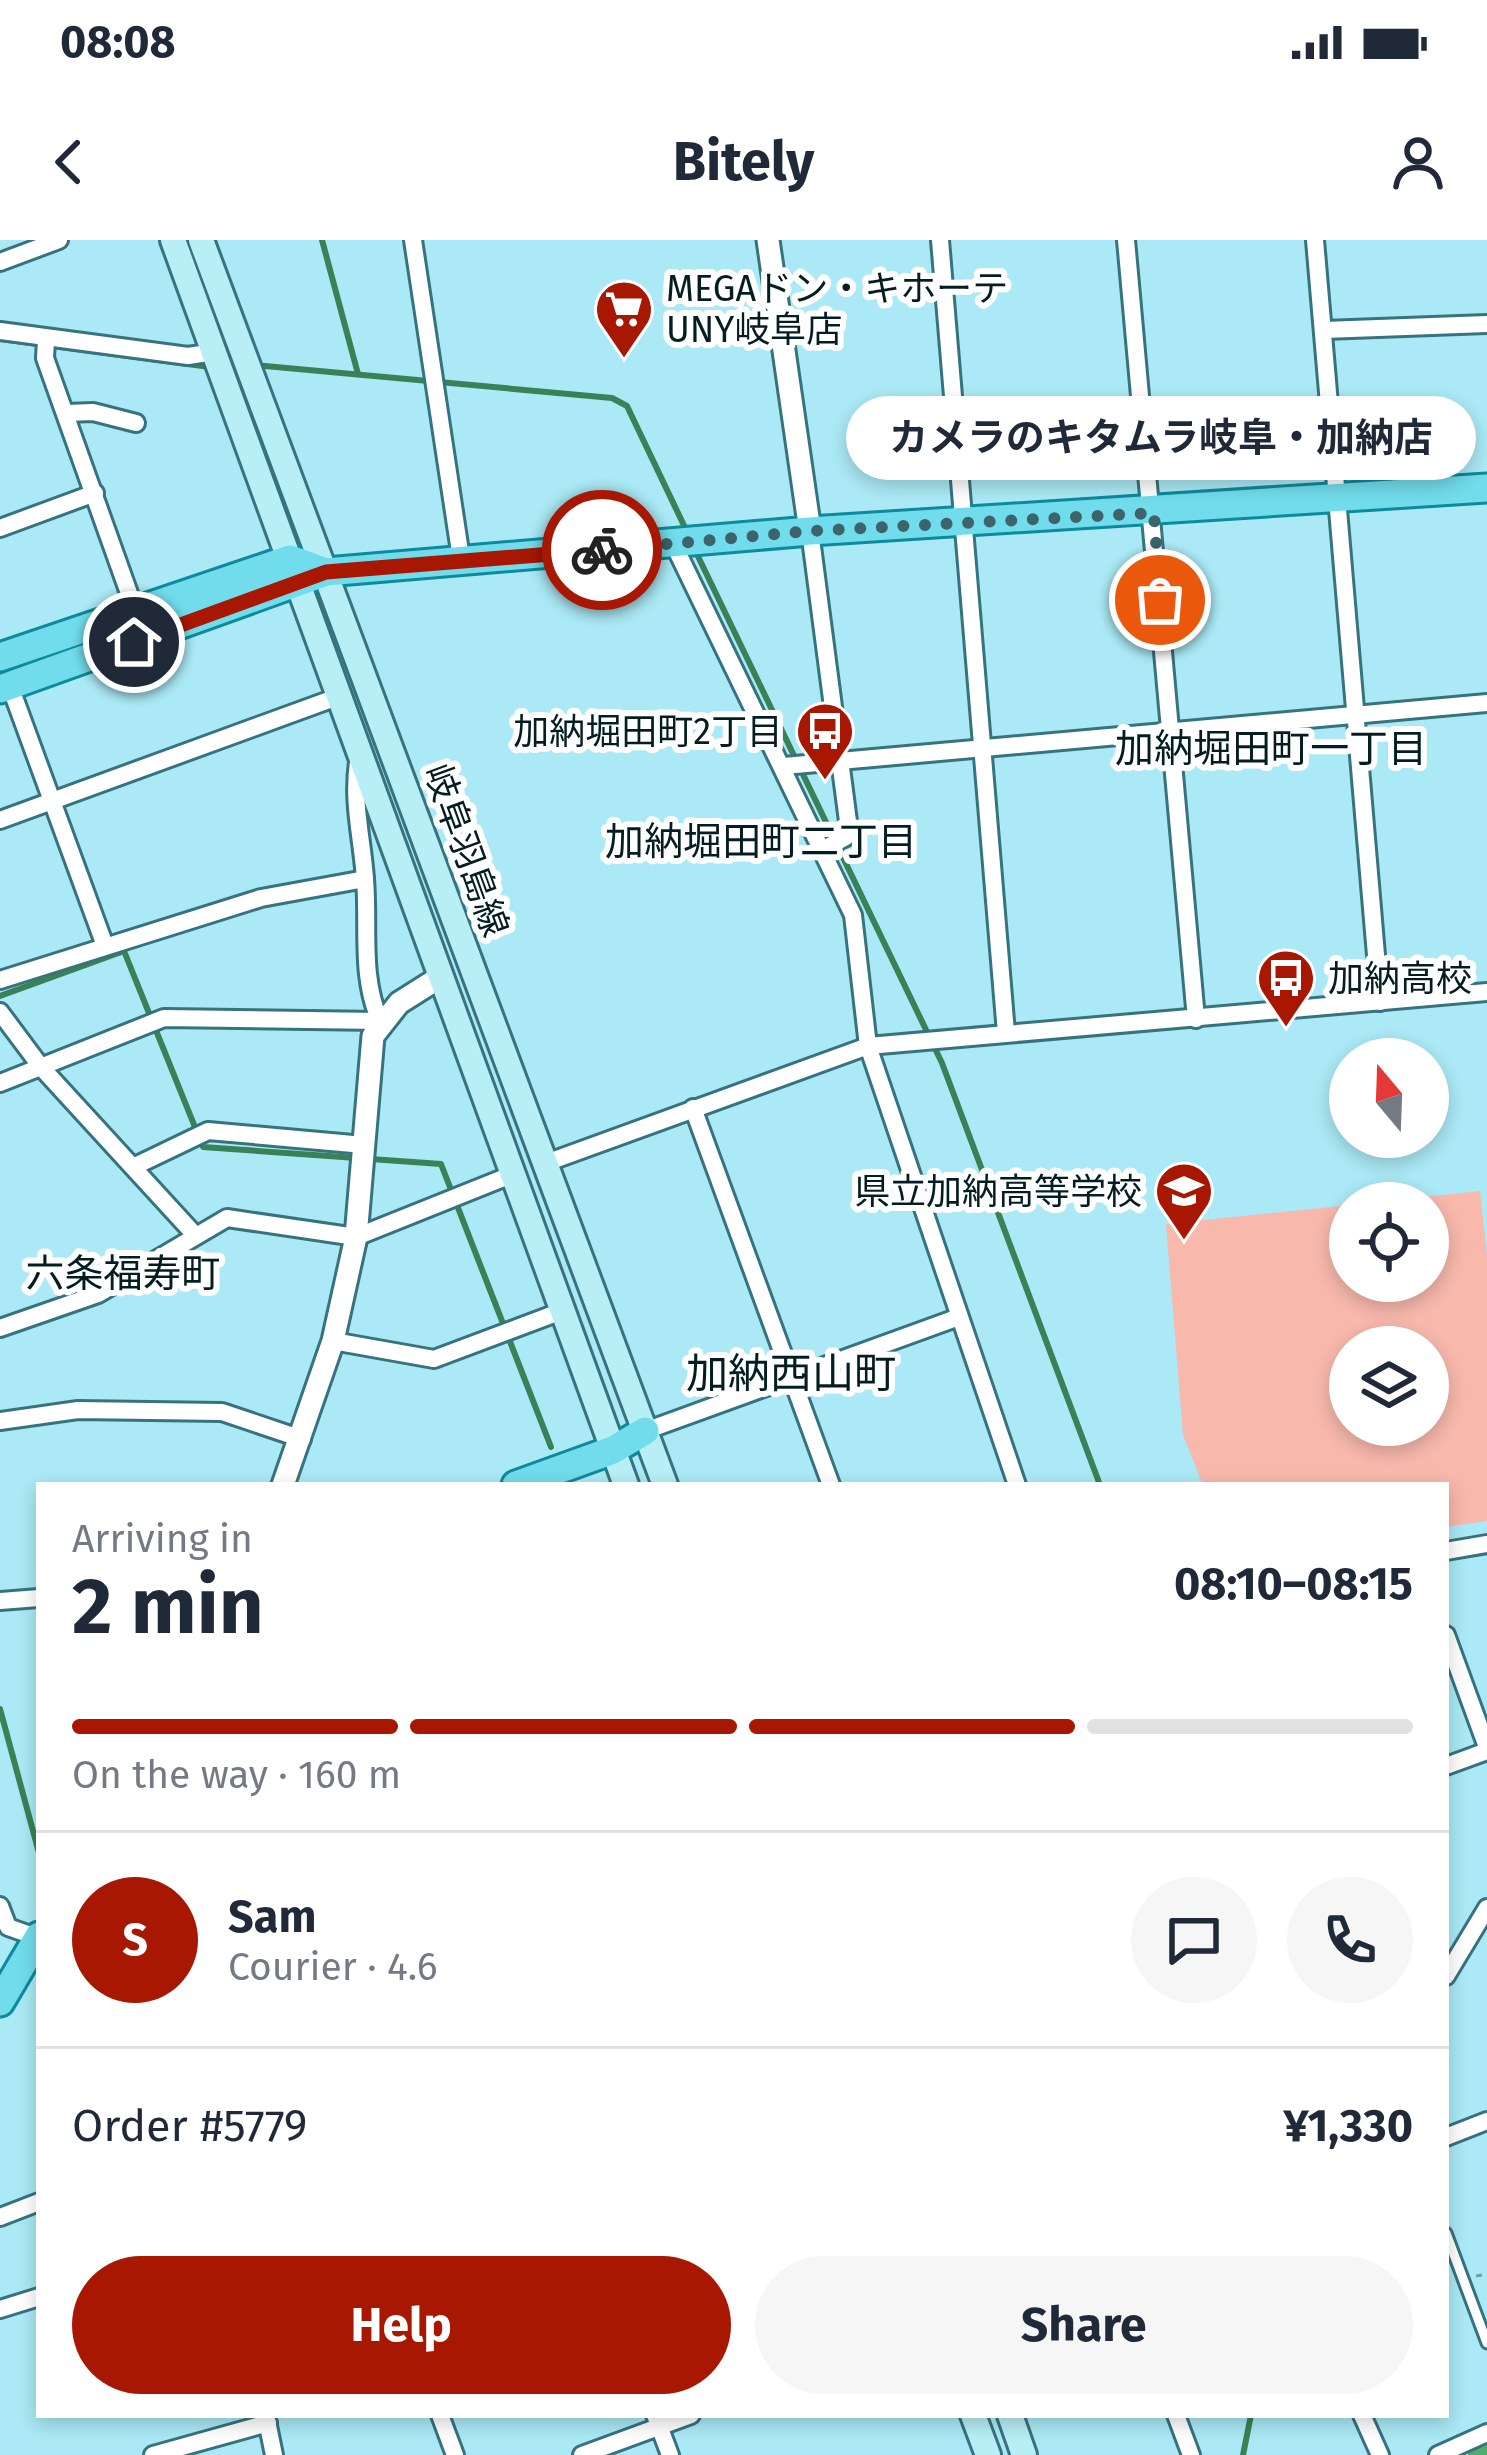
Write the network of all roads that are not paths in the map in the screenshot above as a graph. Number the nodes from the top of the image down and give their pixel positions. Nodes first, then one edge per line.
1 (59, 240) edge
2 (172, 240) edge
3 (201, 240) edge
4 (413, 240) edge
5 (768, 240) edge
6 (940, 240) edge
7 (1126, 240) edge
8 (1315, 240) edge
9 (0, 262) edge
10 (1487, 324) edge
11 (1324, 330) junction
12 (0, 331) edge
13 (46, 340) junction
14 (215, 352) junction
15 (66, 413) junction
16 (136, 423) dead end
17 (1487, 488) edge
18 (95, 493) junction
19 (1340, 500) junction
20 (1154, 513) junction
21 (963, 522) junction
22 (0, 528) edge
23 (810, 531) junction
24 (673, 543) junction
25 (462, 565) junction
26 (295, 572) junction
27 (326, 572) junction
28 (135, 610) junction
29 (0, 657) edge
30 (5, 687) edge
31 (340, 697) junction
32 (1487, 703) edge
33 (1358, 716) junction
34 (1168, 731) junction
35 (978, 748) junction
36 (360, 753) junction
37 (837, 758) junction
38 (795, 764) junction
39 (52, 802) junction
40 (0, 820) edge
41 (834, 844) junction
42 (365, 879) junction
43 (104, 943) junction
44 (437, 979) junction
45 (0, 980) edge
46 (1487, 992) edge
47 (1380, 1002) junction
48 (0, 1012) edge
49 (1196, 1019) junction
50 (380, 1021) junction
51 (1006, 1034) junction
52 (868, 1046) junction
53 (41, 1067) junction
54 (0, 1083) edge
55 (693, 1108) junction
56 (364, 1145) junction
57 (543, 1164) junction
58 (133, 1167) junction
59 (511, 1175) junction
60 (195, 1235) junction
61 (356, 1238) junction
62 (562, 1311) junction
63 (959, 1316) junction
64 (0, 1328) edge
65 (333, 1340) junction
66 (791, 1378) junction
67 (0, 1420) edge
68 (645, 1431) junction
69 (302, 1439) junction
70 (613, 1450) junction
71 (285, 1482) edge
72 (524, 1482) edge
73 (625, 1482) edge
74 (663, 1482) edge
75 (830, 1482) edge
76 (1016, 1482) edge
77 (1487, 1544) edge
78 (1449, 1550) edge
79 (36, 1598) edge
80 (0, 1601) edge
81 (1449, 1643) edge
82 (1487, 1749) edge
83 (1449, 1765) edge
84 (0, 1906) edge
85 (1487, 1908) edge
86 (36, 1936) edge
87 (36, 1942) edge
88 (1449, 1971) edge
89 (0, 2002) edge
90 (1487, 2121) edge
91 (1449, 2136) edge
92 (36, 2203) edge
93 (0, 2217) edge
94 (1449, 2241) edge
95 (36, 2298) edge
96 (0, 2309) edge
97 (1487, 2343) edge
98 (441, 2418) edge
99 (975, 2418) edge
100 (1011, 2418) edge
101 (1177, 2418) edge
102 (1363, 2418) edge
103 (267, 2419) edge
104 (657, 2421) edge
105 (1487, 2433) edge
106 (153, 2455) edge
107 (274, 2455) edge
108 (455, 2455) edge
109 (582, 2455) edge
110 (670, 2455) edge
111 (988, 2455) edge
112 (1024, 2455) edge
113 (1191, 2455) edge
114 (1380, 2455) edge
115 (1438, 2455) edge

1 - 9 street
2 - 14 main road, 岐阜羽島線
3 - 27 main road, 岐阜羽島線
4 - 25 street
5 - 23 street
6 - 21 street
7 - 20 street
8 - 11 street
10 - 11 street
11 - 19 street
12 - 13 street
13 - 14 street
13 - 15 street
14 - 26 main road, 岐阜羽島線
15 - 16 street
15 - 18 street
17 - 19 main road
18 - 22 street
18 - 28 street
19 - 20 main road
19 - 33 street
20 - 21 main road
20 - 34 street
21 - 23 main road
21 - 35 street
23 - 24 main road
23 - 37 street
24 - 25 main road
24 - 38 street
25 - 27 main road
26 - 27 main road
26 - 28 main road
26 - 30 main road
26 - 31 main road, 岐阜羽島線
27 - 57 main road, 岐阜羽島線
28 - 29 main road
30 - 39 street
31 - 36 main road, 岐阜羽島線
31 - 39 street
32 - 33 street
33 - 34 street
33 - 47 street
34 - 35 street
34 - 49 street
35 - 37 street
35 - 51 street
36 - 42 street
36 - 44 main road, 岐阜羽島線
37 - 38 street
37 - 41 street
38 - 41 street
39 - 40 street
39 - 43 street
41 - 52 street
42 - 43 street
42 - 50 street
43 - 45 street
44 - 50 street
44 - 59 main road, 岐阜羽島線
46 - 47 street
47 - 49 street
48 - 53 street
49 - 51 street
50 - 53 street
50 - 56 street
51 - 52 street
52 - 55 street
52 - 63 street
53 - 54 street
53 - 58 street
55 - 57 street
55 - 66 street
56 - 58 street
56 - 61 street
57 - 68 main road, 岐阜羽島線
58 - 60 street
59 - 61 street
59 - 62 main road, 岐阜羽島線
60 - 61 street
60 - 64 street
61 - 65 street
62 - 65 street
62 - 70 main road, 岐阜羽島線
63 - 66 street
63 - 76 street
65 - 69 street
66 - 68 street
66 - 75 street
67 - 69 street
68 - 70 main road
68 - 74 main road, 岐阜羽島線
69 - 71 street
70 - 72 main road
70 - 73 main road, 岐阜羽島線
77 - 78 street
79 - 80 street
81 - 82 street
82 - 83 street
84 - 86 street
85 - 88 street
87 - 89 main road
90 - 91 street
92 - 93 street
94 - 97 lane
95 - 96 street
98 - 108 street
99 - 111 main road
100 - 112 main road
101 - 113 street
102 - 114 street
103 - 106 street
103 - 107 street
104 - 109 street
104 - 110 street
105 - 115 street

